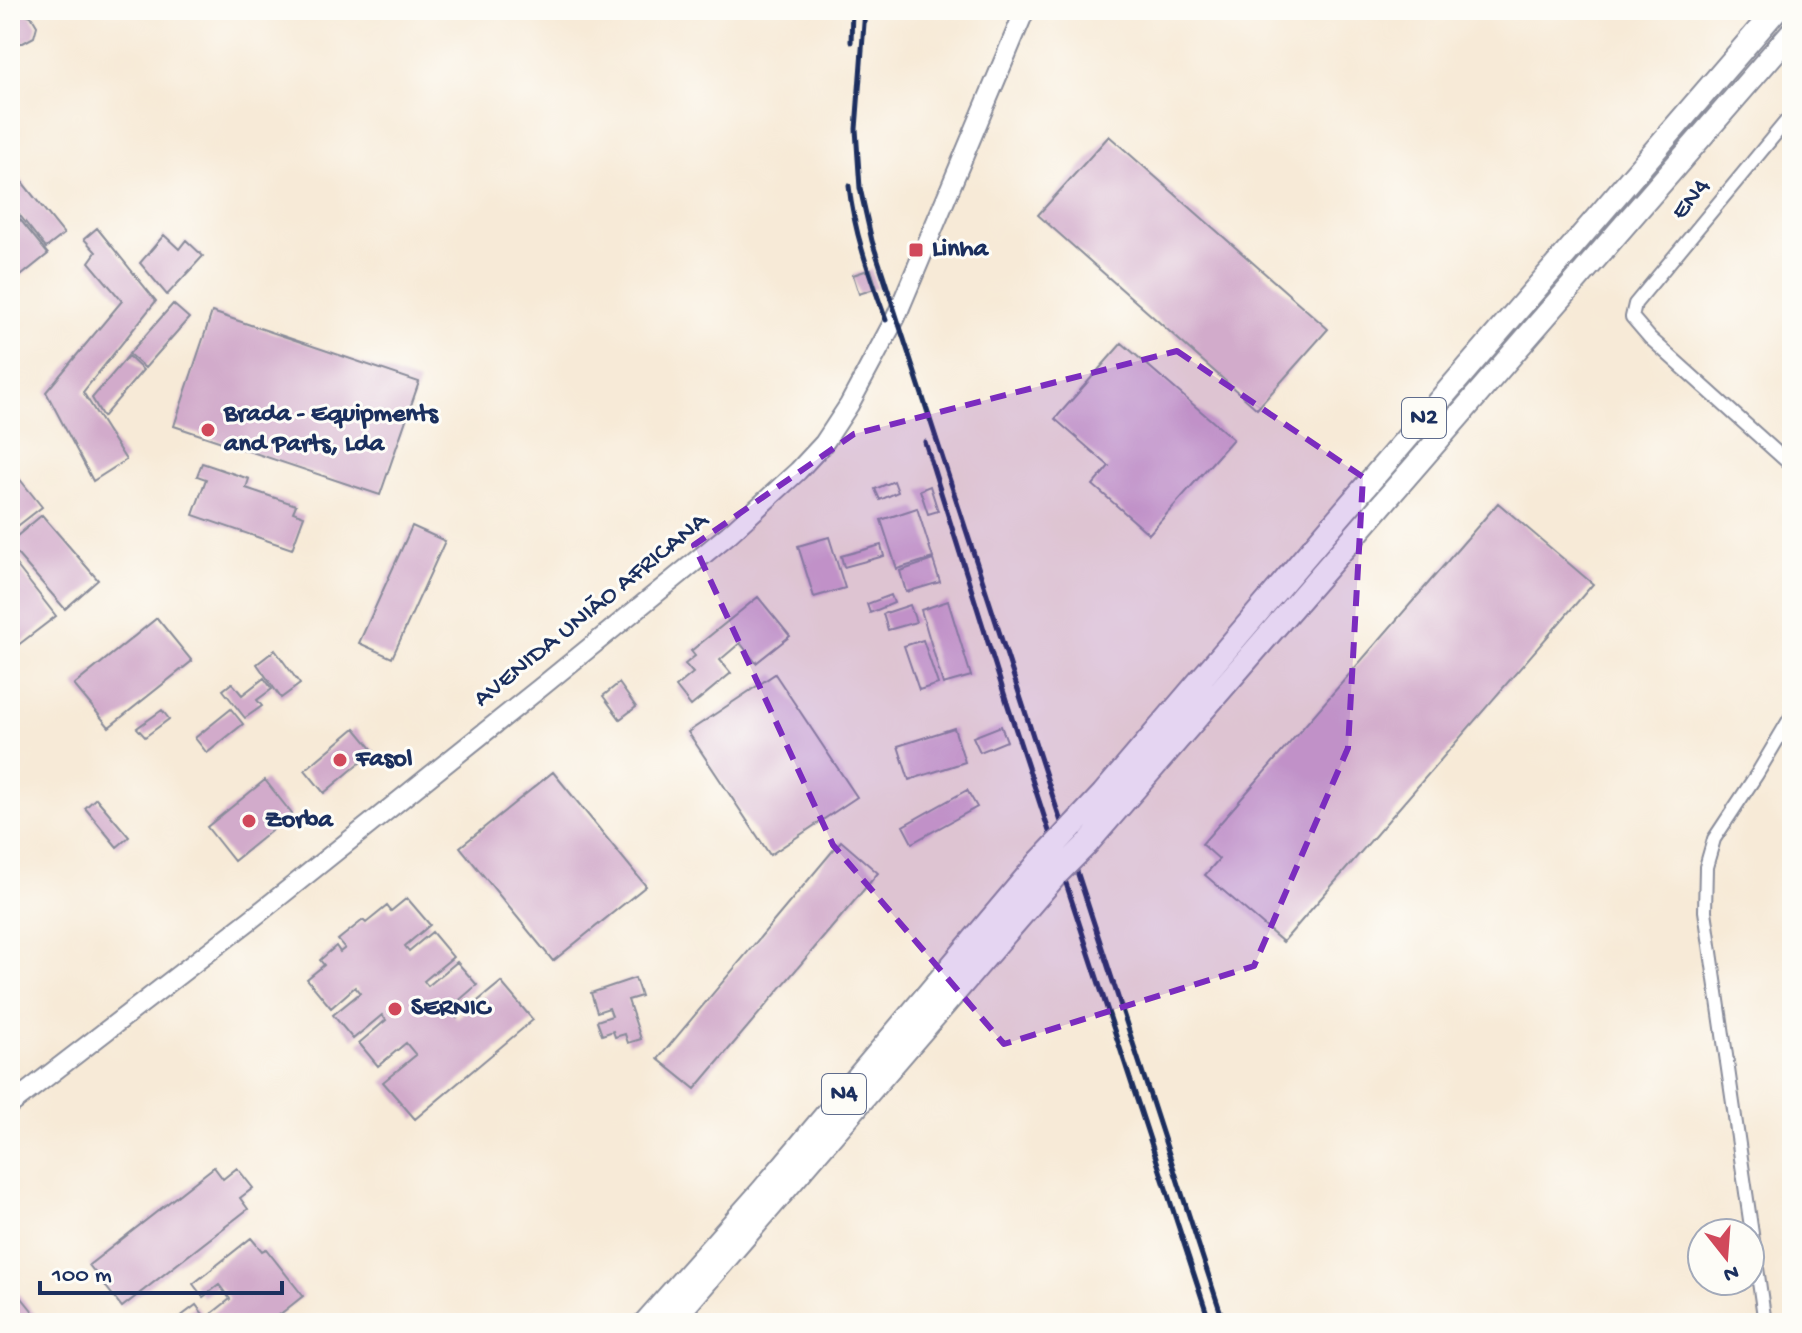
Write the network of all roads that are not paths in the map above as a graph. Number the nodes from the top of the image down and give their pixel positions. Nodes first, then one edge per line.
1 (1025, 10) edge
2 (1776, 10) edge
3 (1792, 32) edge
4 (1792, 114) edge
5 (1792, 466) edge
6 (1792, 715) edge
7 (1115, 813) joint
8 (1073, 826) joint
9 (1048, 868) junction
10 (10, 1105) edge
11 (645, 1323) edge
12 (670, 1323) edge
13 (1765, 1323) edge

1 - 10 main road, AVENIDA UNIÃO AFRICANA
2 - 8 highway, N2
3 - 7 highway, N2
4 - 5 street, EN4
6 - 13 street
7 - 9 highway, N4, bridge
8 - 9 highway, N4, bridge
9 - 11 highway, N4
9 - 12 highway, N4

